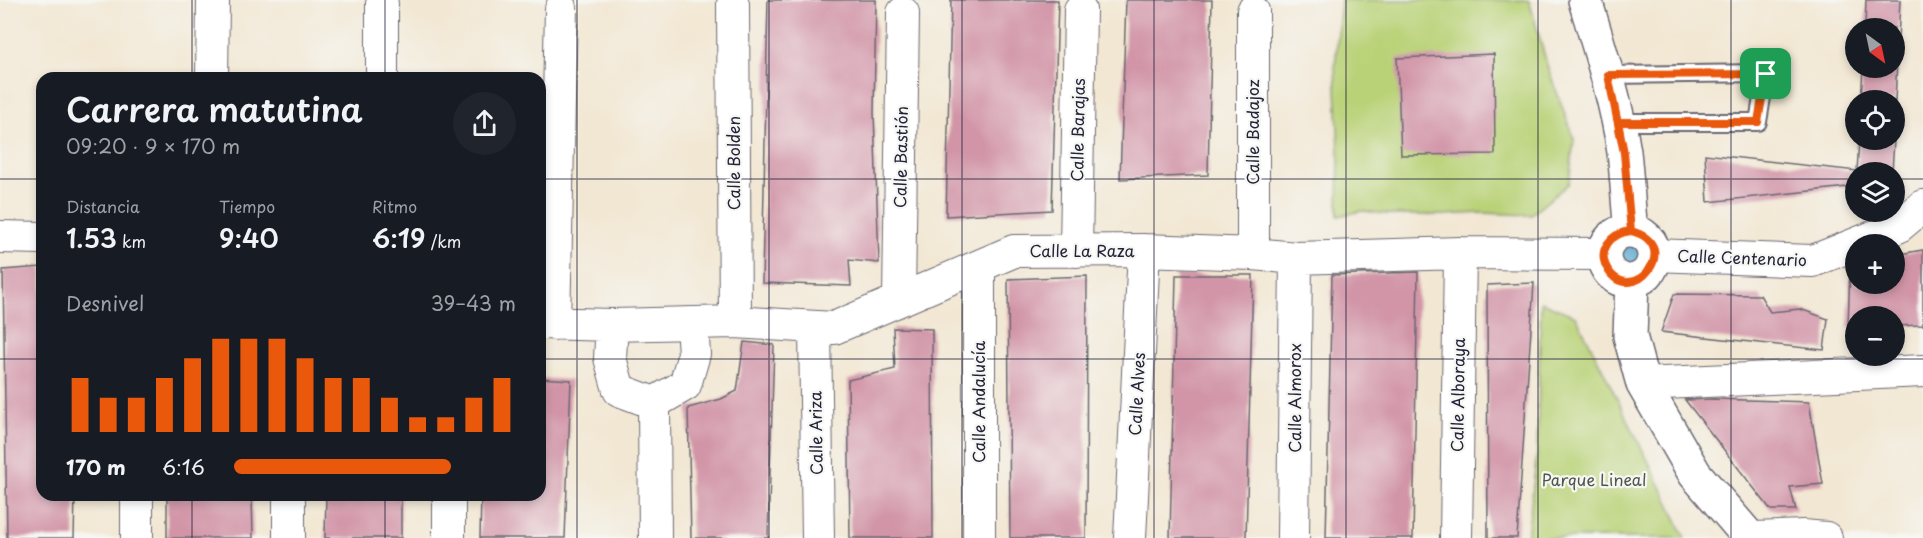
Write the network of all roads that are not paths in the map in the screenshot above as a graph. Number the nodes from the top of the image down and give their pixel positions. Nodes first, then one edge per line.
1 (1585, 0) edge
2 (213, 2) dead end
3 (382, 4) dead end
4 (733, 4) dead end
5 (561, 9) dead end
6 (1080, 10) dead end
7 (1253, 11) dead end
8 (903, 13) dead end
9 (212, 72) edge
10 (382, 72) edge
11 (1608, 75) junction
12 (1618, 122) junction
13 (1923, 206) edge
14 (1631, 231) junction
15 (0, 237) edge
16 (36, 238) edge
17 (1076, 250) junction
18 (1144, 250) junction
19 (1460, 253) junction
20 (1254, 254) junction
21 (1604, 254) junction
22 (1654, 255) junction
23 (1296, 258) junction
24 (979, 266) junction
25 (1632, 282) junction
26 (899, 300) junction
27 (735, 322) junction
28 (547, 323) edge
29 (692, 324) junction
30 (612, 325) junction
31 (814, 328) junction
32 (1923, 371) edge
33 (1643, 384) junction
34 (654, 403) junction
35 (136, 501) edge
36 (290, 501) edge
37 (449, 501) edge
38 (136, 538) edge
39 (289, 538) edge
40 (449, 538) edge
41 (655, 538) edge
42 (818, 538) edge
43 (979, 538) edge
44 (1130, 538) edge
45 (1293, 538) edge
46 (1456, 538) edge
47 (1752, 538) edge
48 (1826, 538) edge

1 - 11 street
2 - 9 street
3 - 10 street
4 - 27 street, Calle Bolden
5 - 28 street
6 - 17 street, Calle Barajas
7 - 20 street, Calle Badajoz
8 - 26 street, Calle Bastión
11 - 12 street
11 - 12 lane
12 - 14 street
13 - 22 street, Calle Centenario
14 - 21 street
14 - 22 street
15 - 16 street
17 - 18 street, Calle La Raza
17 - 24 street, Calle La Raza
18 - 20 street, Calle La Raza
18 - 44 street, Calle Alves
19 - 21 street, Calle La Raza
19 - 23 street, Calle La Raza
19 - 46 street, Calle Alboraya
20 - 23 street, Calle La Raza
21 - 25 street
22 - 25 street
23 - 45 street, Calle Almorox
24 - 26 street, Calle La Raza
24 - 43 street, Calle Andalucía
25 - 33 street
26 - 31 street, Calle La Raza
27 - 29 street, Calle La Raza
27 - 31 street, Calle La Raza
28 - 30 street, Calle La Raza
29 - 30 street, Calle La Raza
29 - 34 street
30 - 34 street
31 - 42 street, Calle Ariza
32 - 33 street
33 - 47 street
34 - 41 street
35 - 38 street
36 - 39 street
37 - 40 street
47 - 48 street

